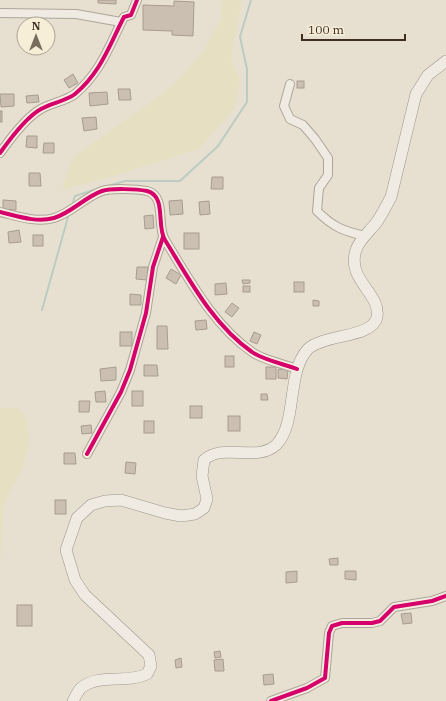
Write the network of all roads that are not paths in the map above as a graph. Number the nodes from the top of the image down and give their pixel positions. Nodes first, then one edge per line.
1 (137, 0) edge
2 (0, 13) edge
3 (121, 22) junction
4 (446, 61) edge
5 (290, 84) dead end
6 (0, 153) edge
7 (0, 212) edge
8 (365, 236) junction
9 (163, 238) junction
10 (297, 369) junction
11 (87, 454) dead end
12 (446, 596) edge
13 (73, 701) edge
14 (270, 701) edge

1 - 3 street
2 - 3 street
3 - 6 street
4 - 8 main road
5 - 8 street
7 - 9 street
8 - 10 main road
9 - 10 street
9 - 11 street
10 - 13 main road
12 - 14 street

